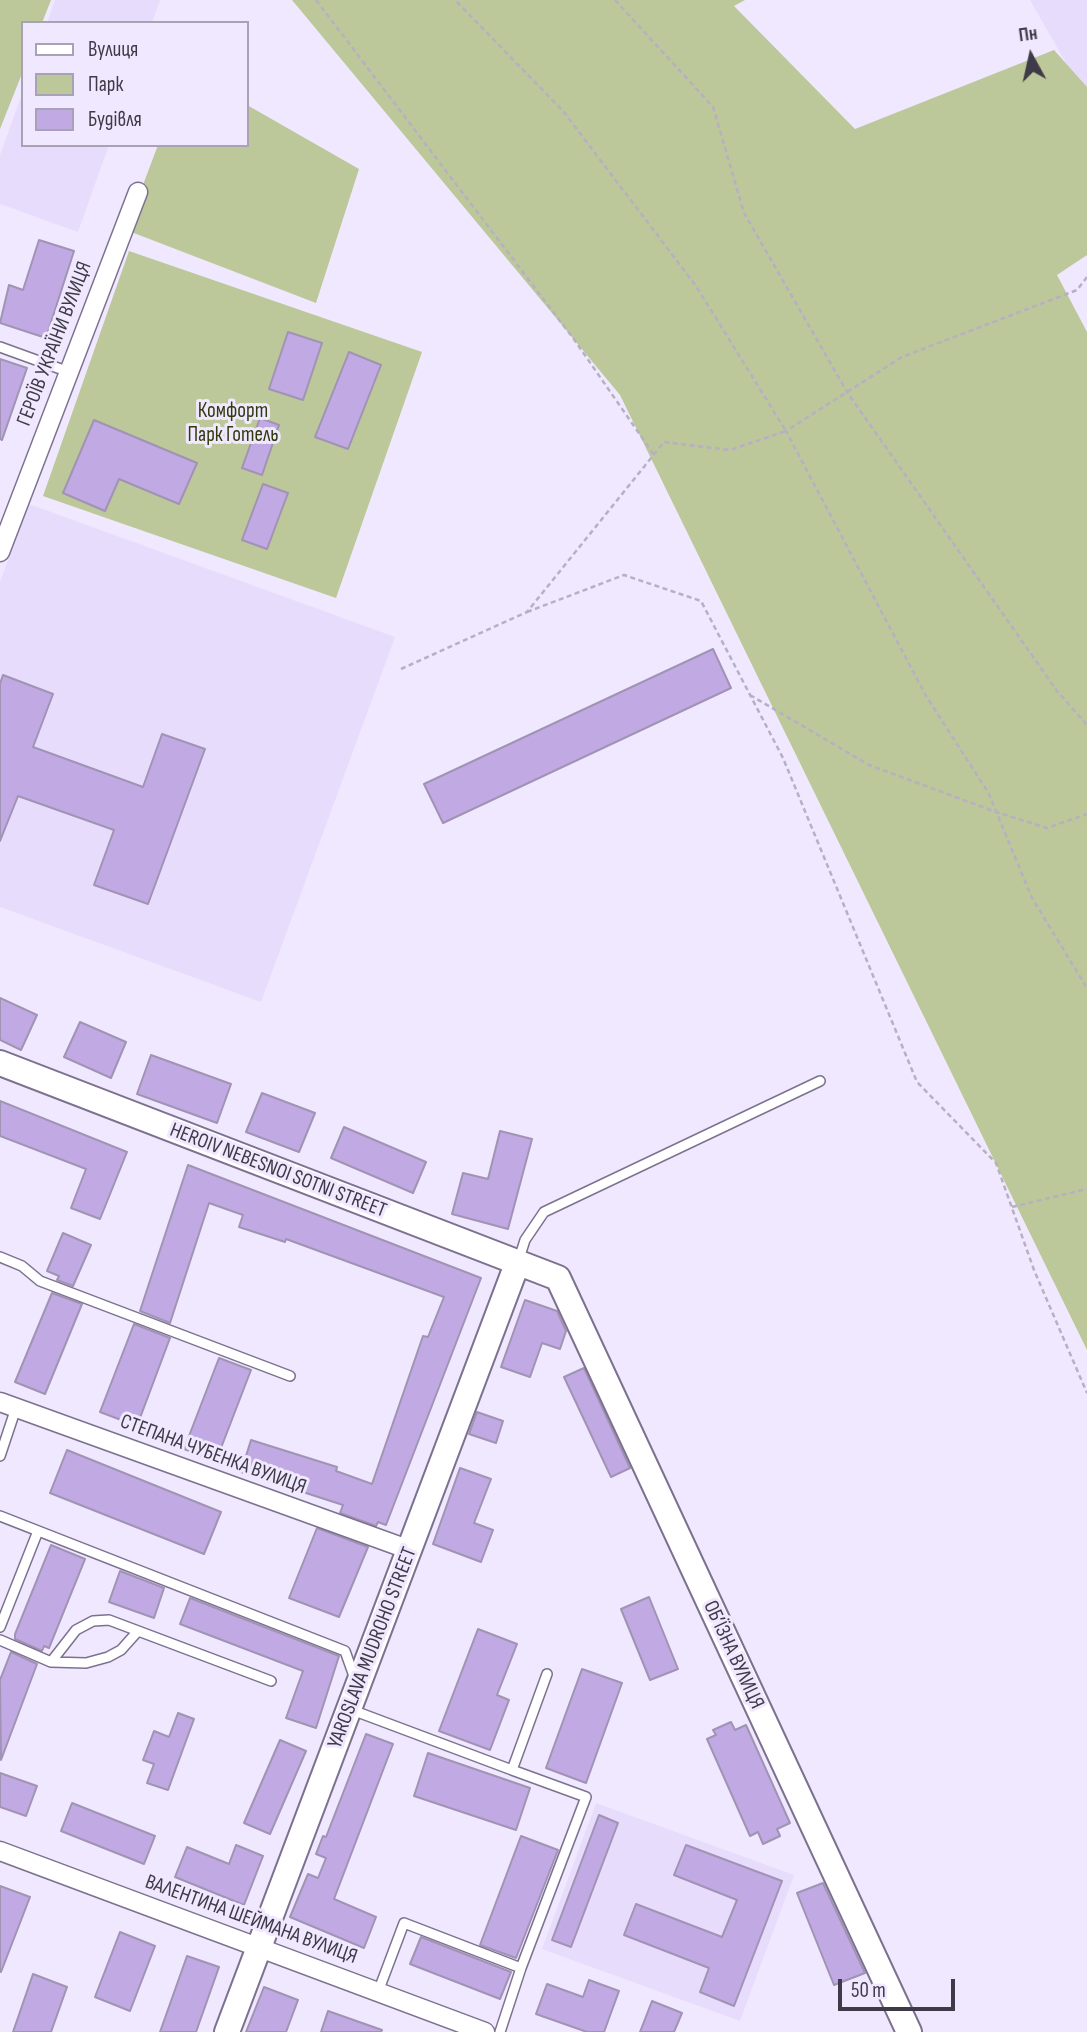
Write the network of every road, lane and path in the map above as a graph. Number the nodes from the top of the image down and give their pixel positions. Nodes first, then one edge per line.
1 (316, 0) edge
2 (455, 0) edge
3 (615, 0) edge
4 (138, 192) dead end
5 (1087, 277) edge
6 (0, 347) edge
7 (69, 372) junction
8 (847, 392) junction
9 (786, 431) junction
10 (654, 455) junction
11 (0, 552) edge
12 (527, 612) junction
13 (401, 669) dead end
14 (750, 695) junction
15 (1087, 725) edge
16 (996, 812) junction
17 (1087, 814) edge
18 (1087, 988) edge
19 (0, 1063) edge
20 (820, 1081) dead end
21 (1087, 1189) edge
22 (1011, 1207) junction
23 (0, 1257) edge
24 (517, 1264) junction
25 (558, 1278) joint
26 (290, 1376) dead end
27 (1087, 1393) edge
28 (8, 1405) edge
29 (0, 1456) edge
30 (0, 1516) edge
31 (38, 1531) junction
32 (410, 1550) junction
33 (0, 1627) edge
34 (138, 1631) junction
35 (0, 1640) edge
36 (51, 1662) junction
37 (547, 1674) dead end
38 (271, 1681) dead end
39 (354, 1698) junction
40 (512, 1770) junction
41 (0, 1851) edge
42 (260, 1948) junction
43 (521, 1968) junction
44 (378, 1992) junction
45 (228, 2032) edge
46 (485, 2032) edge
47 (500, 2032) edge
48 (909, 2032) edge

1 - 10 path
2 - 9 path
3 - 8 path
4 - 7 street, ГЕРОЇВ УКРАЇНИ ВУЛИЦЯ
5 - 8 path
6 - 7 lane
7 - 11 street, ГЕРОЇВ УКРАЇНИ ВУЛИЦЯ
8 - 9 path
8 - 15 path
9 - 10 path
9 - 16 path
10 - 12 path
12 - 13 path
12 - 14 path
14 - 16 path
14 - 22 path
16 - 17 path
16 - 18 path
19 - 24 street, HEROIV NEBESNOI SOTNI STREET
20 - 24 lane
21 - 22 path
22 - 27 path
23 - 26 lane
24 - 25 street, HEROIV NEBESNOI SOTNI STREET
24 - 32 street, YAROSLAVA MUDROHO STREET
25 - 48 street, ОБ’ЇЗНА ВУЛИЦЯ
28 - 29 lane
28 - 32 street, СТЕПАНА ЧУБЕНКА ВУЛИЦЯ
30 - 31 lane
31 - 33 lane
31 - 39 lane
32 - 39 street, YAROSLAVA MUDROHO STREET
34 - 36 lane
34 - 36 lane
34 - 38 lane
35 - 36 lane
37 - 40 lane
39 - 40 lane
39 - 42 street, YAROSLAVA MUDROHO STREET
40 - 43 lane
41 - 42 street, ВАЛЕНТИНА ШЕЙМАНА ВУЛИЦЯ
42 - 44 street, ВАЛЕНТИНА ШЕЙМАНА ВУЛИЦЯ
42 - 45 street, YAROSLAVA MUDROHO STREET
43 - 44 lane
43 - 47 lane
44 - 46 street, ВАЛЕНТИНА ШЕЙМАНА ВУЛИЦЯ

